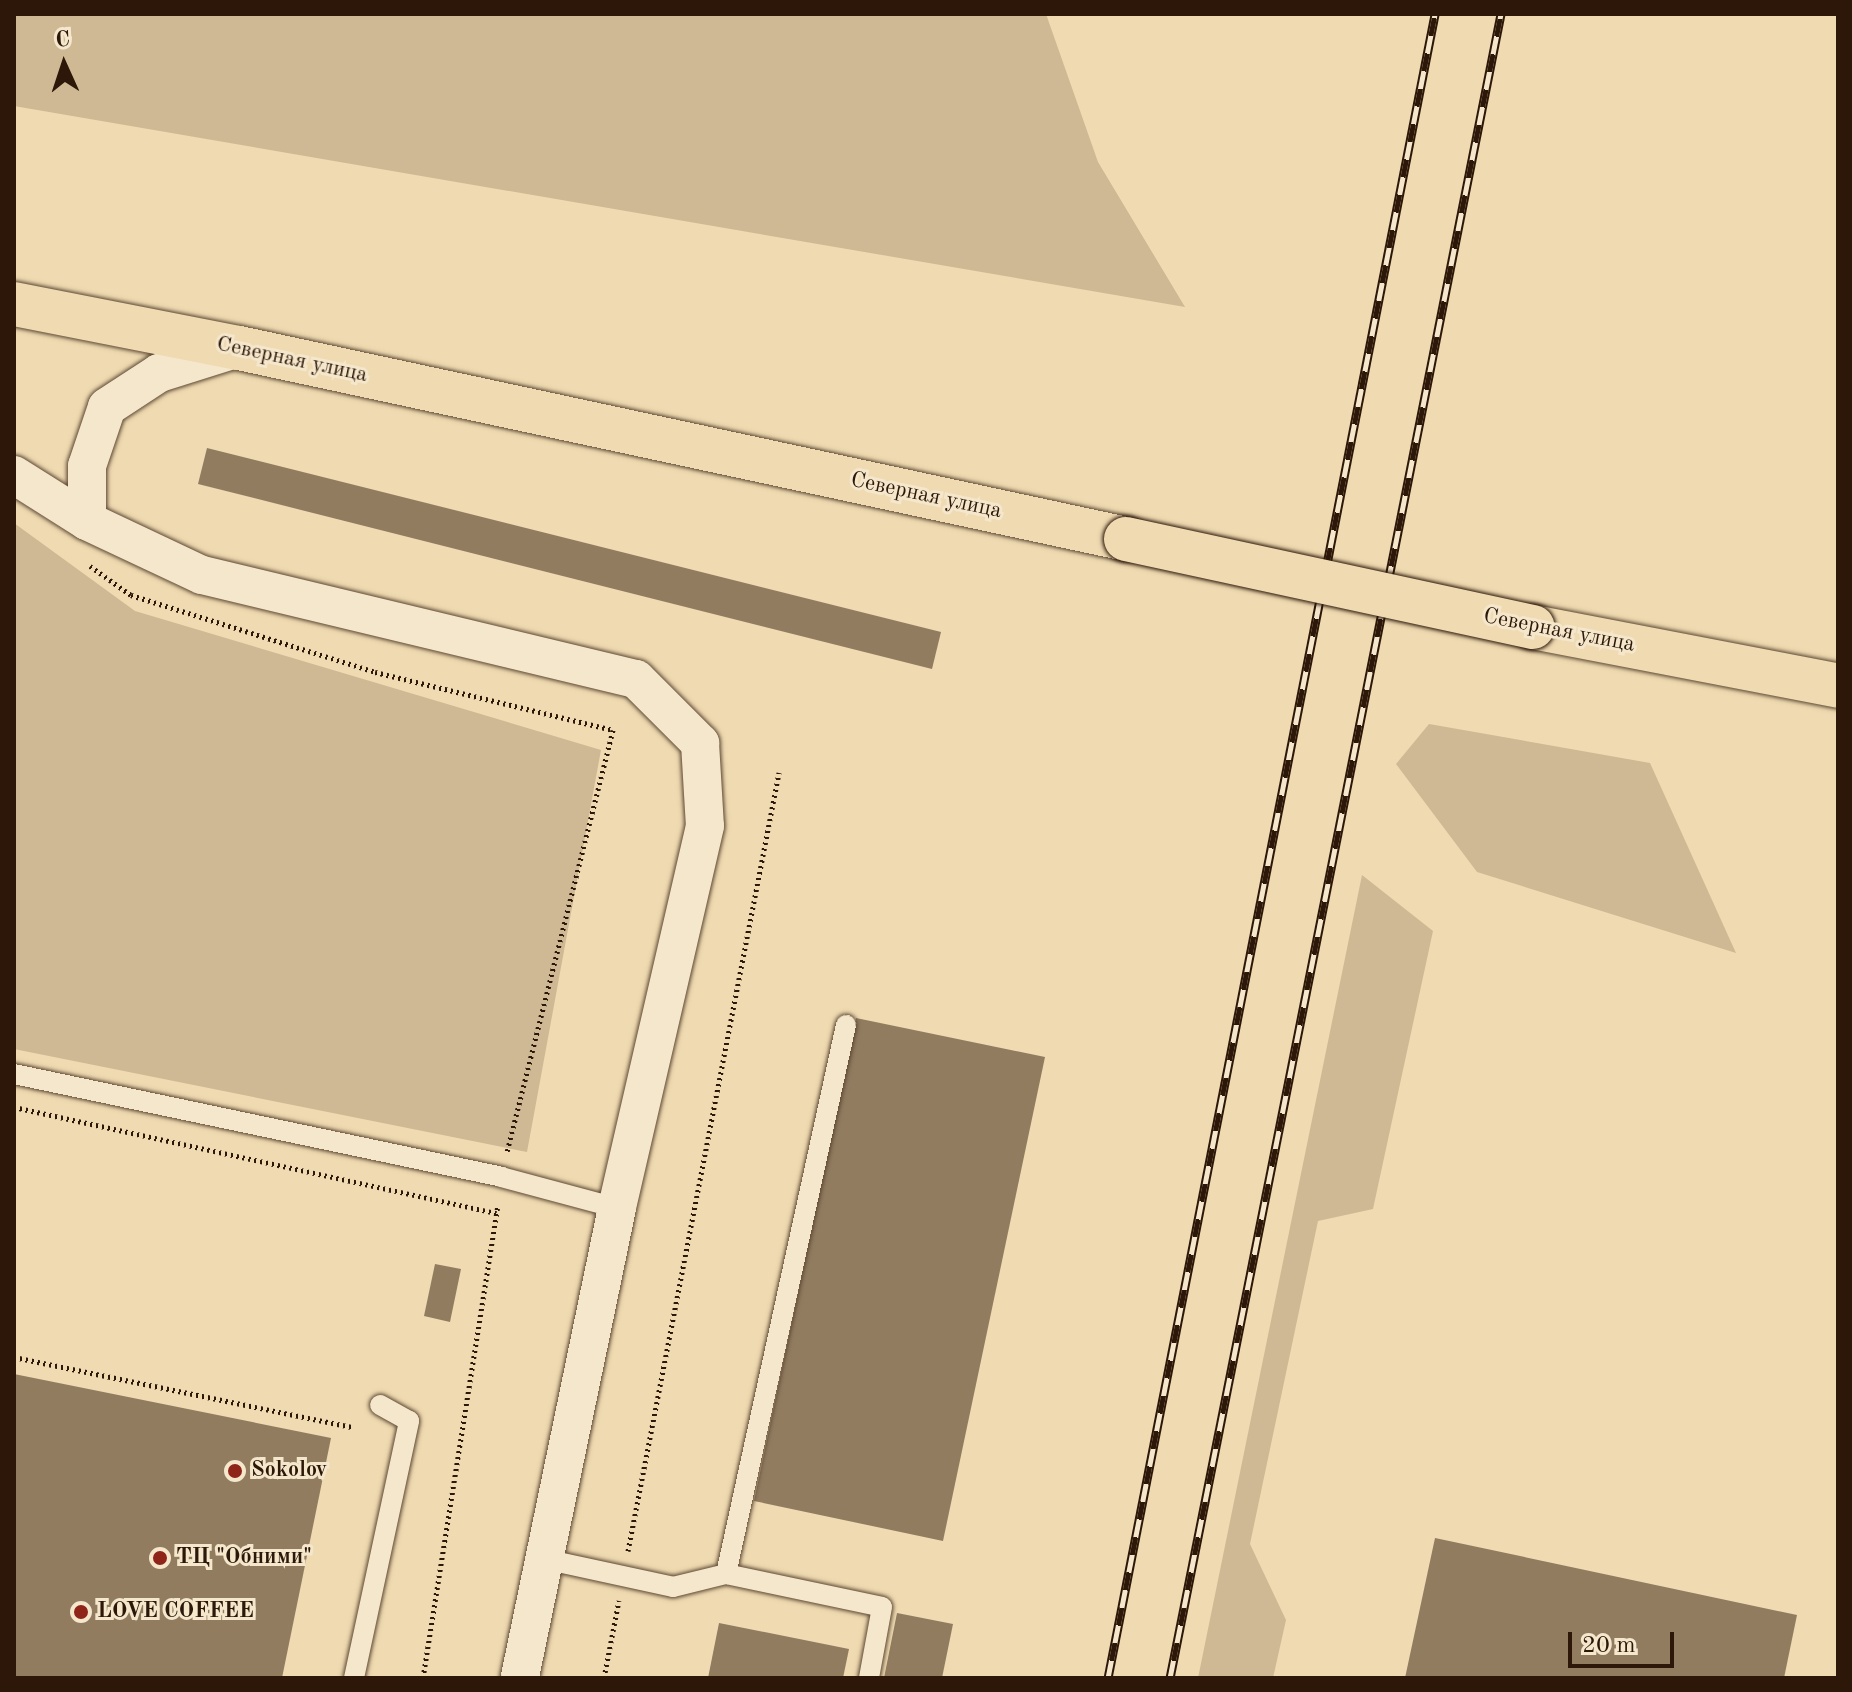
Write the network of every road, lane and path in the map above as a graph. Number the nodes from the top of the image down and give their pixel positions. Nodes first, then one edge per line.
1 (14, 304) edge
2 (239, 348) junction
3 (14, 475) edge
4 (87, 521) junction
5 (79, 558) dead end
6 (1838, 686) edge
7 (779, 773) dead end
8 (846, 1025) dead end
9 (14, 1074) edge
10 (14, 1107) edge
11 (501, 1177) junction
12 (617, 1208) junction
13 (497, 1213) junction
14 (14, 1357) edge
15 (380, 1405) dead end
16 (352, 1427) dead end
17 (544, 1559) junction
18 (726, 1574) junction
19 (623, 1576) junction
20 (354, 1678) edge
21 (423, 1678) edge
22 (520, 1678) edge
23 (604, 1678) edge
24 (869, 1678) edge

1 - 2 main road, Северная улица
2 - 4 street
2 - 6 main road, Северная улица, bridge
3 - 4 street
4 - 12 street
5 - 11 path
7 - 19 path
8 - 18 lane
9 - 11 lane
10 - 13 path
11 - 12 lane
11 - 13 path
12 - 17 street
13 - 21 path
14 - 16 path
15 - 20 lane
17 - 19 lane
17 - 22 street
18 - 19 lane
18 - 24 lane
19 - 23 path

